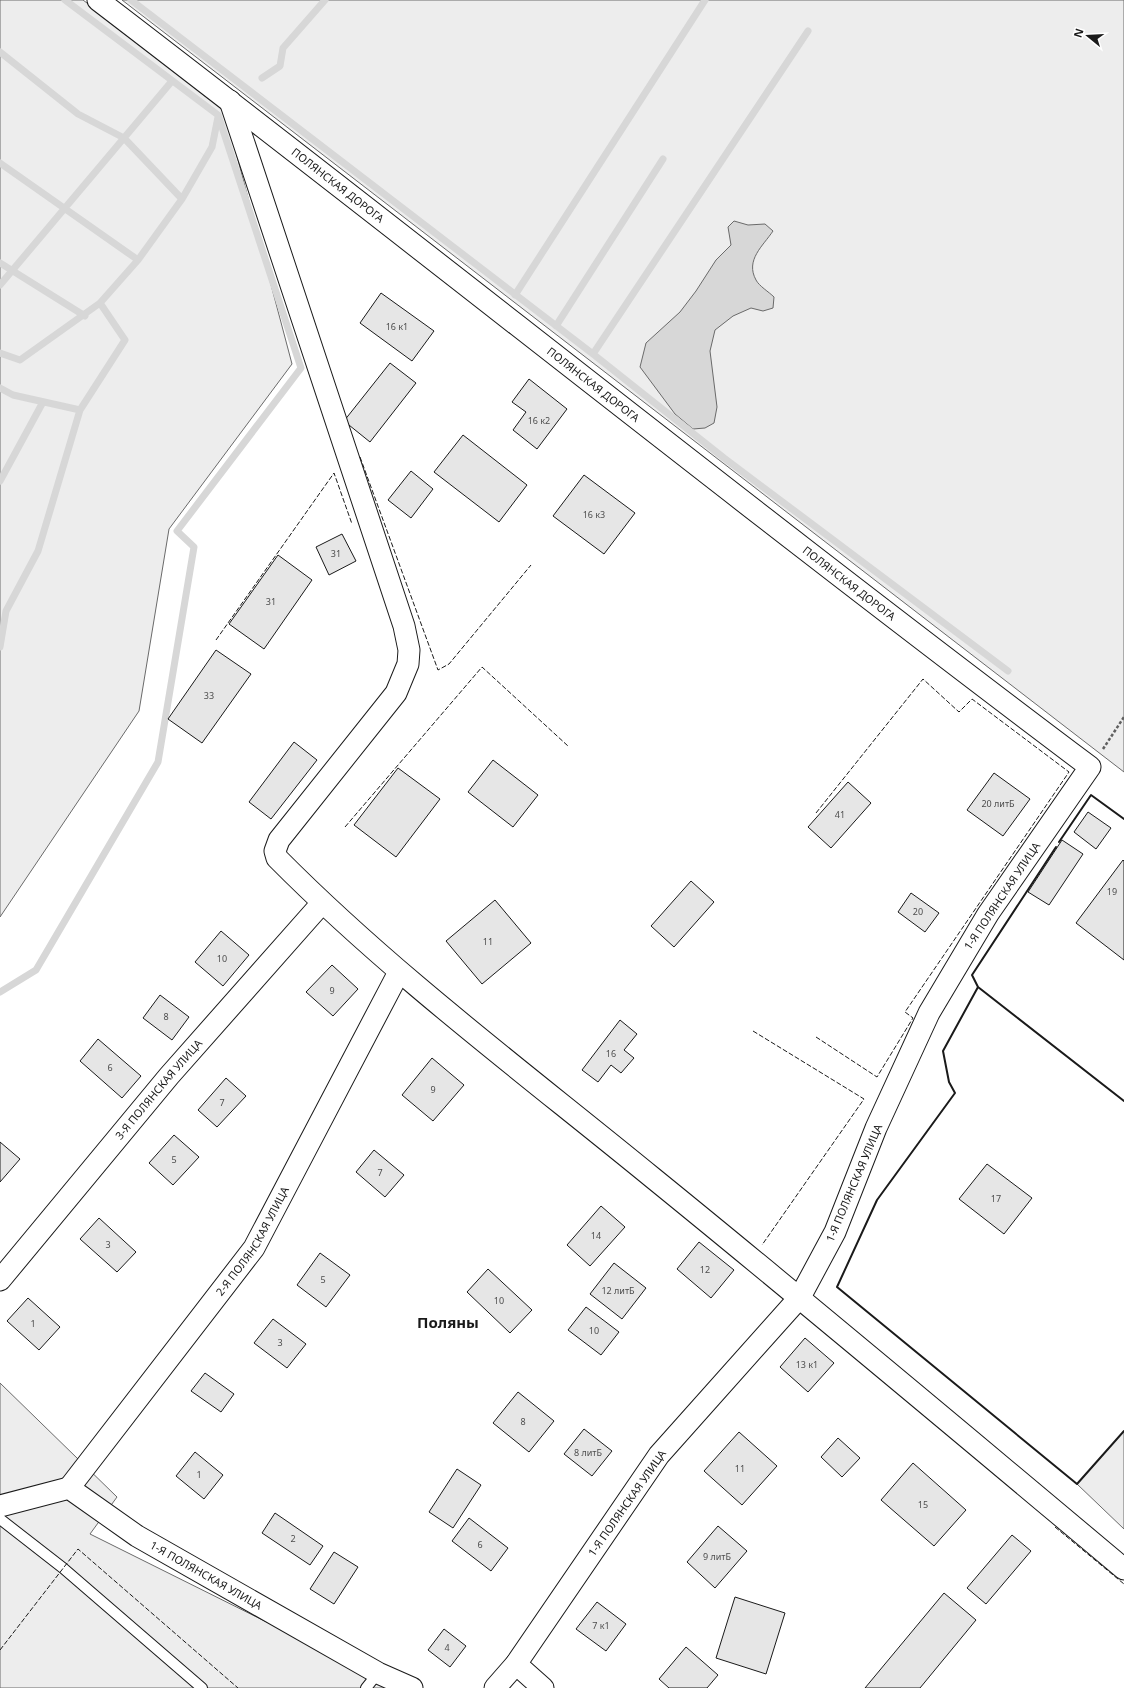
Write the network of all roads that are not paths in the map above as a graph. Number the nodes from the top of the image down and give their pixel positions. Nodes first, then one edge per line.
1 (98, 0) edge
2 (230, 101) junction
3 (1090, 767) joint
4 (322, 904) junction
5 (399, 972) junction
6 (0, 1280) edge
7 (800, 1297) junction
8 (69, 1488) junction
9 (0, 1506) edge
10 (0, 1519) edge
11 (1124, 1569) edge
12 (516, 1664) junction
13 (372, 1681) edge
14 (202, 1688) edge
15 (412, 1688) edge
16 (495, 1688) edge
17 (543, 1688) edge

1 - 2 street, ПОЛЯНСКАЯ ДОРОГА
2 - 3 street, ПОЛЯНСКАЯ ДОРОГА
2 - 4 street
3 - 7 street, 1-Я ПОЛЯНСКАЯ УЛИЦА
4 - 5 street
4 - 6 street, 3-Я ПОЛЯНСКАЯ УЛИЦА
5 - 7 street
5 - 8 street, 2-Я ПОЛЯНСКАЯ УЛИЦА
7 - 11 street
7 - 12 street, 1-Я ПОЛЯНСКАЯ УЛИЦА
8 - 9 street
8 - 13 street, 1-Я ПОЛЯНСКАЯ УЛИЦА
10 - 14 lane
12 - 16 street, 1-Я ПОЛЯНСКАЯ УЛИЦА
12 - 17 street
13 - 15 street, 1-Я ПОЛЯНСКАЯ УЛИЦА

